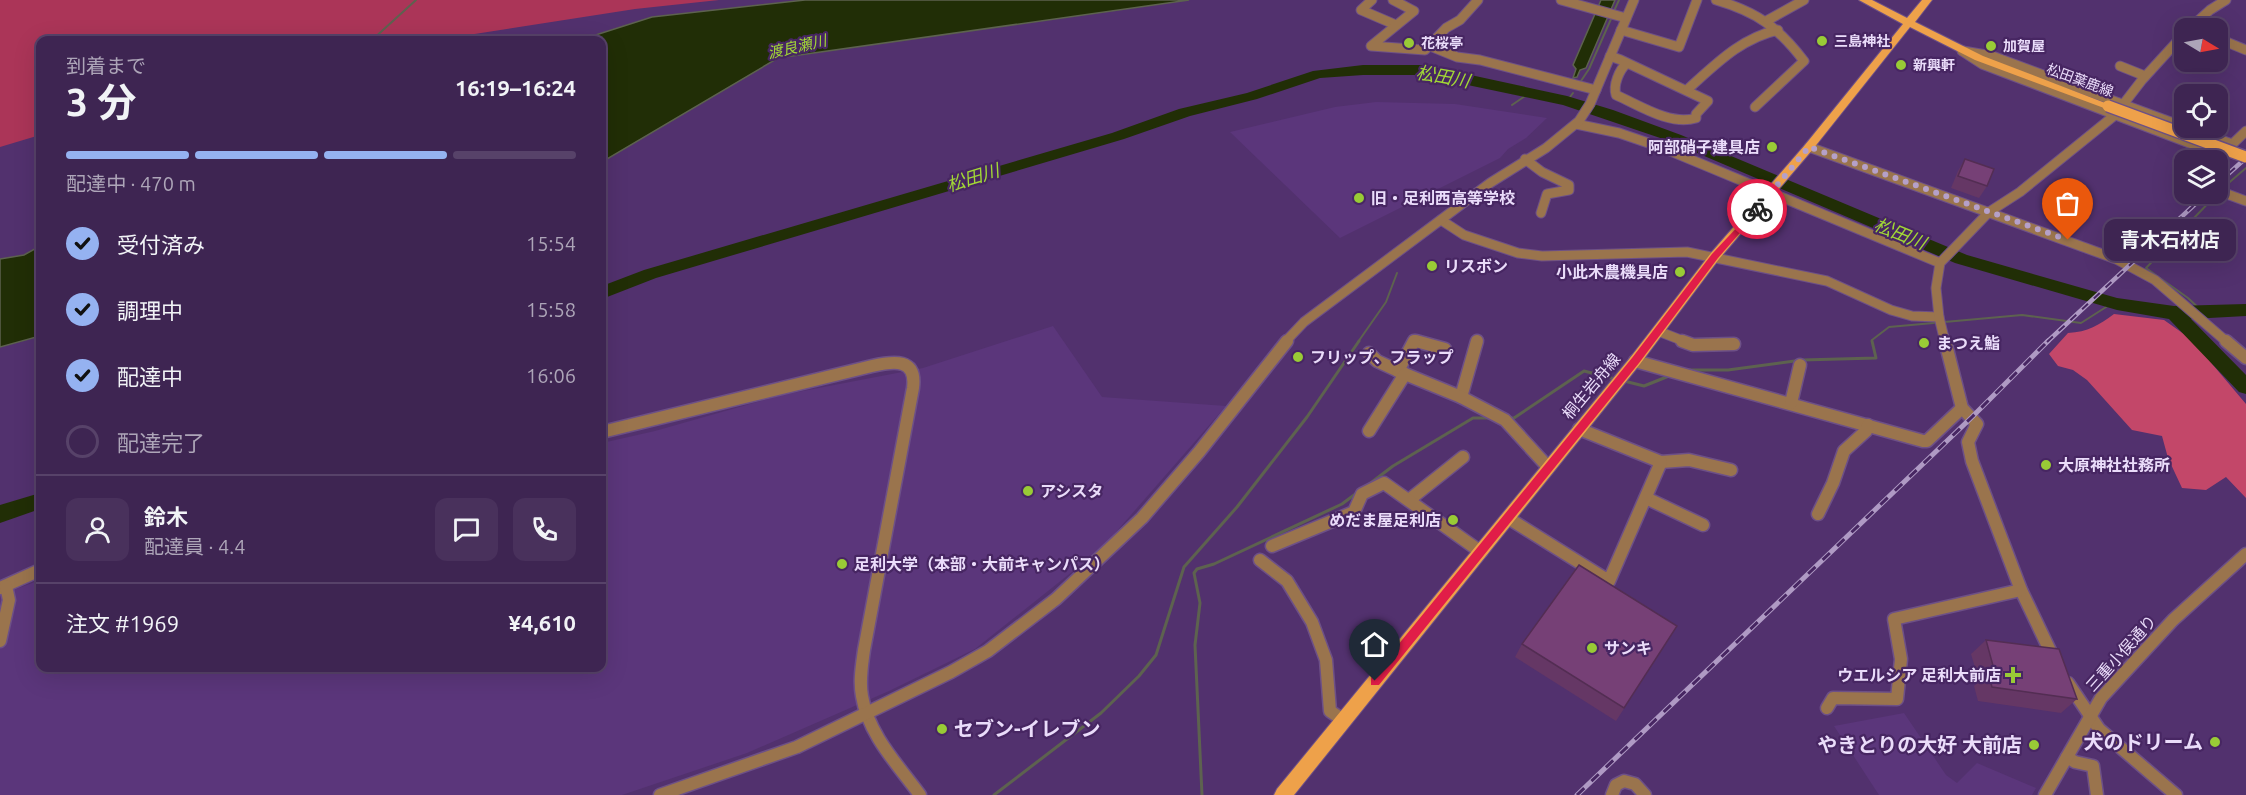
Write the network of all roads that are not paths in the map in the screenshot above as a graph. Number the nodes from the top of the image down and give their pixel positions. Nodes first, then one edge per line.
1 (1372, 0) edge
2 (1393, 0) edge
3 (1478, 0) edge
4 (1561, 0) edge
5 (1594, 0) edge
6 (1634, 0) edge
7 (1697, 0) edge
8 (1716, 0) edge
9 (1803, 0) edge
10 (1864, 0) edge
11 (1927, 0) edge
12 (2226, 0) edge
13 (1593, 10) junction
14 (1626, 18) junction
15 (2202, 18) edge
16 (1768, 20) junction
17 (1907, 24) junction
18 (1396, 25) junction
19 (1621, 30) junction
20 (1778, 30) junction
21 (2228, 43) edge
22 (2174, 45) edge
23 (1430, 46) junction
24 (2246, 50) edge
25 (1962, 51) junction
26 (1610, 56) junction
27 (1627, 63) junction
28 (2120, 66) dead end
29 (2145, 76) junction
30 (1688, 89) junction
31 (1594, 94) junction
32 (2124, 105) junction
33 (1755, 107) dead end
34 (2112, 111) junction
35 (1578, 123) junction
36 (2174, 123) edge
37 (2246, 131) edge
38 (2215, 138) edge
39 (2232, 144) junction
40 (1809, 147) junction
41 (2246, 157) edge
42 (1525, 159) junction
43 (1772, 191) junction
44 (2228, 194) edge
45 (2246, 201) edge
46 (1989, 212) junction
47 (1541, 213) dead end
48 (1441, 220) junction
49 (1715, 256) junction
50 (1941, 261) junction
51 (1939, 317) junction
52 (1658, 331) junction
53 (1477, 340) dead end
54 (1734, 344) dead end
55 (1445, 350) dead end
56 (1369, 352) dead end
57 (2246, 358) edge
58 (1635, 361) junction
59 (1800, 365) dead end
60 (1402, 372) junction
61 (1461, 397) junction
62 (1791, 403) junction
63 (1962, 408) junction
64 (1868, 425) junction
65 (1579, 429) junction
66 (606, 431) edge
67 (1369, 431) dead end
68 (1463, 457) dead end
69 (1661, 462) junction
70 (1548, 467) junction
71 (1731, 470) dead end
72 (1646, 498) junction
73 (1409, 500) junction
74 (1818, 514) dead end
75 (1508, 518) junction
76 (1703, 525) dead end
77 (1272, 546) dead end
78 (1480, 552) junction
79 (2246, 554) edge
80 (1260, 560) dead end
81 (36, 572) edge
82 (3, 587) edge
83 (2021, 590) junction
84 (0, 641) edge
85 (1827, 708) dead end
86 (867, 714) junction
87 (2089, 717) junction
88 (1343, 720) junction
89 (2067, 757) junction
90 (660, 795) edge
91 (920, 795) edge
92 (1283, 795) edge
93 (1612, 795) edge
94 (1645, 795) edge
95 (2045, 795) edge
96 (2097, 795) edge
97 (2176, 795) edge

1 - 18 street
2 - 18 street
3 - 23 street
4 - 13 street
5 - 13 street
6 - 14 street
7 - 19 street
8 - 16 street
9 - 16 street
10 - 17 main road, 松田葉鹿線
11 - 17 main road, 桐生岩舟線
12 - 15 street
13 - 14 street
14 - 19 street
16 - 20 street
17 - 25 main road, 松田葉鹿線
17 - 40 main road, 桐生岩舟線
18 - 23 street
19 - 26 street
20 - 30 street
20 - 33 street
21 - 24 street
22 - 29 street
23 - 31 street
25 - 32 street
25 - 34 main road, 松田葉鹿線
26 - 27 street
26 - 31 street
27 - 30 street
27 - 30 street
28 - 29 street
29 - 32 street
31 - 35 street
32 - 34 street
32 - 36 street
34 - 39 street
34 - 41 main road, 松田葉鹿線, bridge
34 - 46 street
35 - 42 street
35 - 43 street
37 - 39 street
38 - 39 street
40 - 43 main road, 桐生岩舟線
40 - 46 street
42 - 47 street
42 - 48 street
43 - 49 main road, 桐生岩舟線
43 - 50 street
44 - 45 street
46 - 50 street
46 - 57 street
48 - 49 street
48 - 86 street
49 - 51 street
49 - 52 main road, 桐生岩舟線
50 - 51 street
51 - 63 street
52 - 54 street
52 - 58 main road, 桐生岩舟線
53 - 61 street
55 - 60 street
56 - 60 street
58 - 62 street
58 - 65 main road, 桐生岩舟線
59 - 62 street
60 - 61 street
60 - 67 street
61 - 70 street
62 - 64 street
63 - 64 street
63 - 83 street
64 - 74 street
65 - 69 street
65 - 70 main road, 桐生岩舟線
66 - 86 street
68 - 73 street
69 - 71 street
69 - 72 street
70 - 75 main road, 桐生岩舟線
72 - 75 street
72 - 76 street
73 - 77 street
73 - 78 street
75 - 78 main road, 桐生岩舟線
78 - 88 main road, 桐生岩舟線
79 - 87 street, 三重小俣通り
80 - 88 street
81 - 82 street
82 - 84 street
83 - 85 street
83 - 87 street
86 - 90 street
86 - 91 street
87 - 89 street, 三重小俣通り
87 - 97 street
88 - 92 main road, 桐生岩舟線
89 - 95 street, 三重小俣通り
89 - 96 street
93 - 94 street

